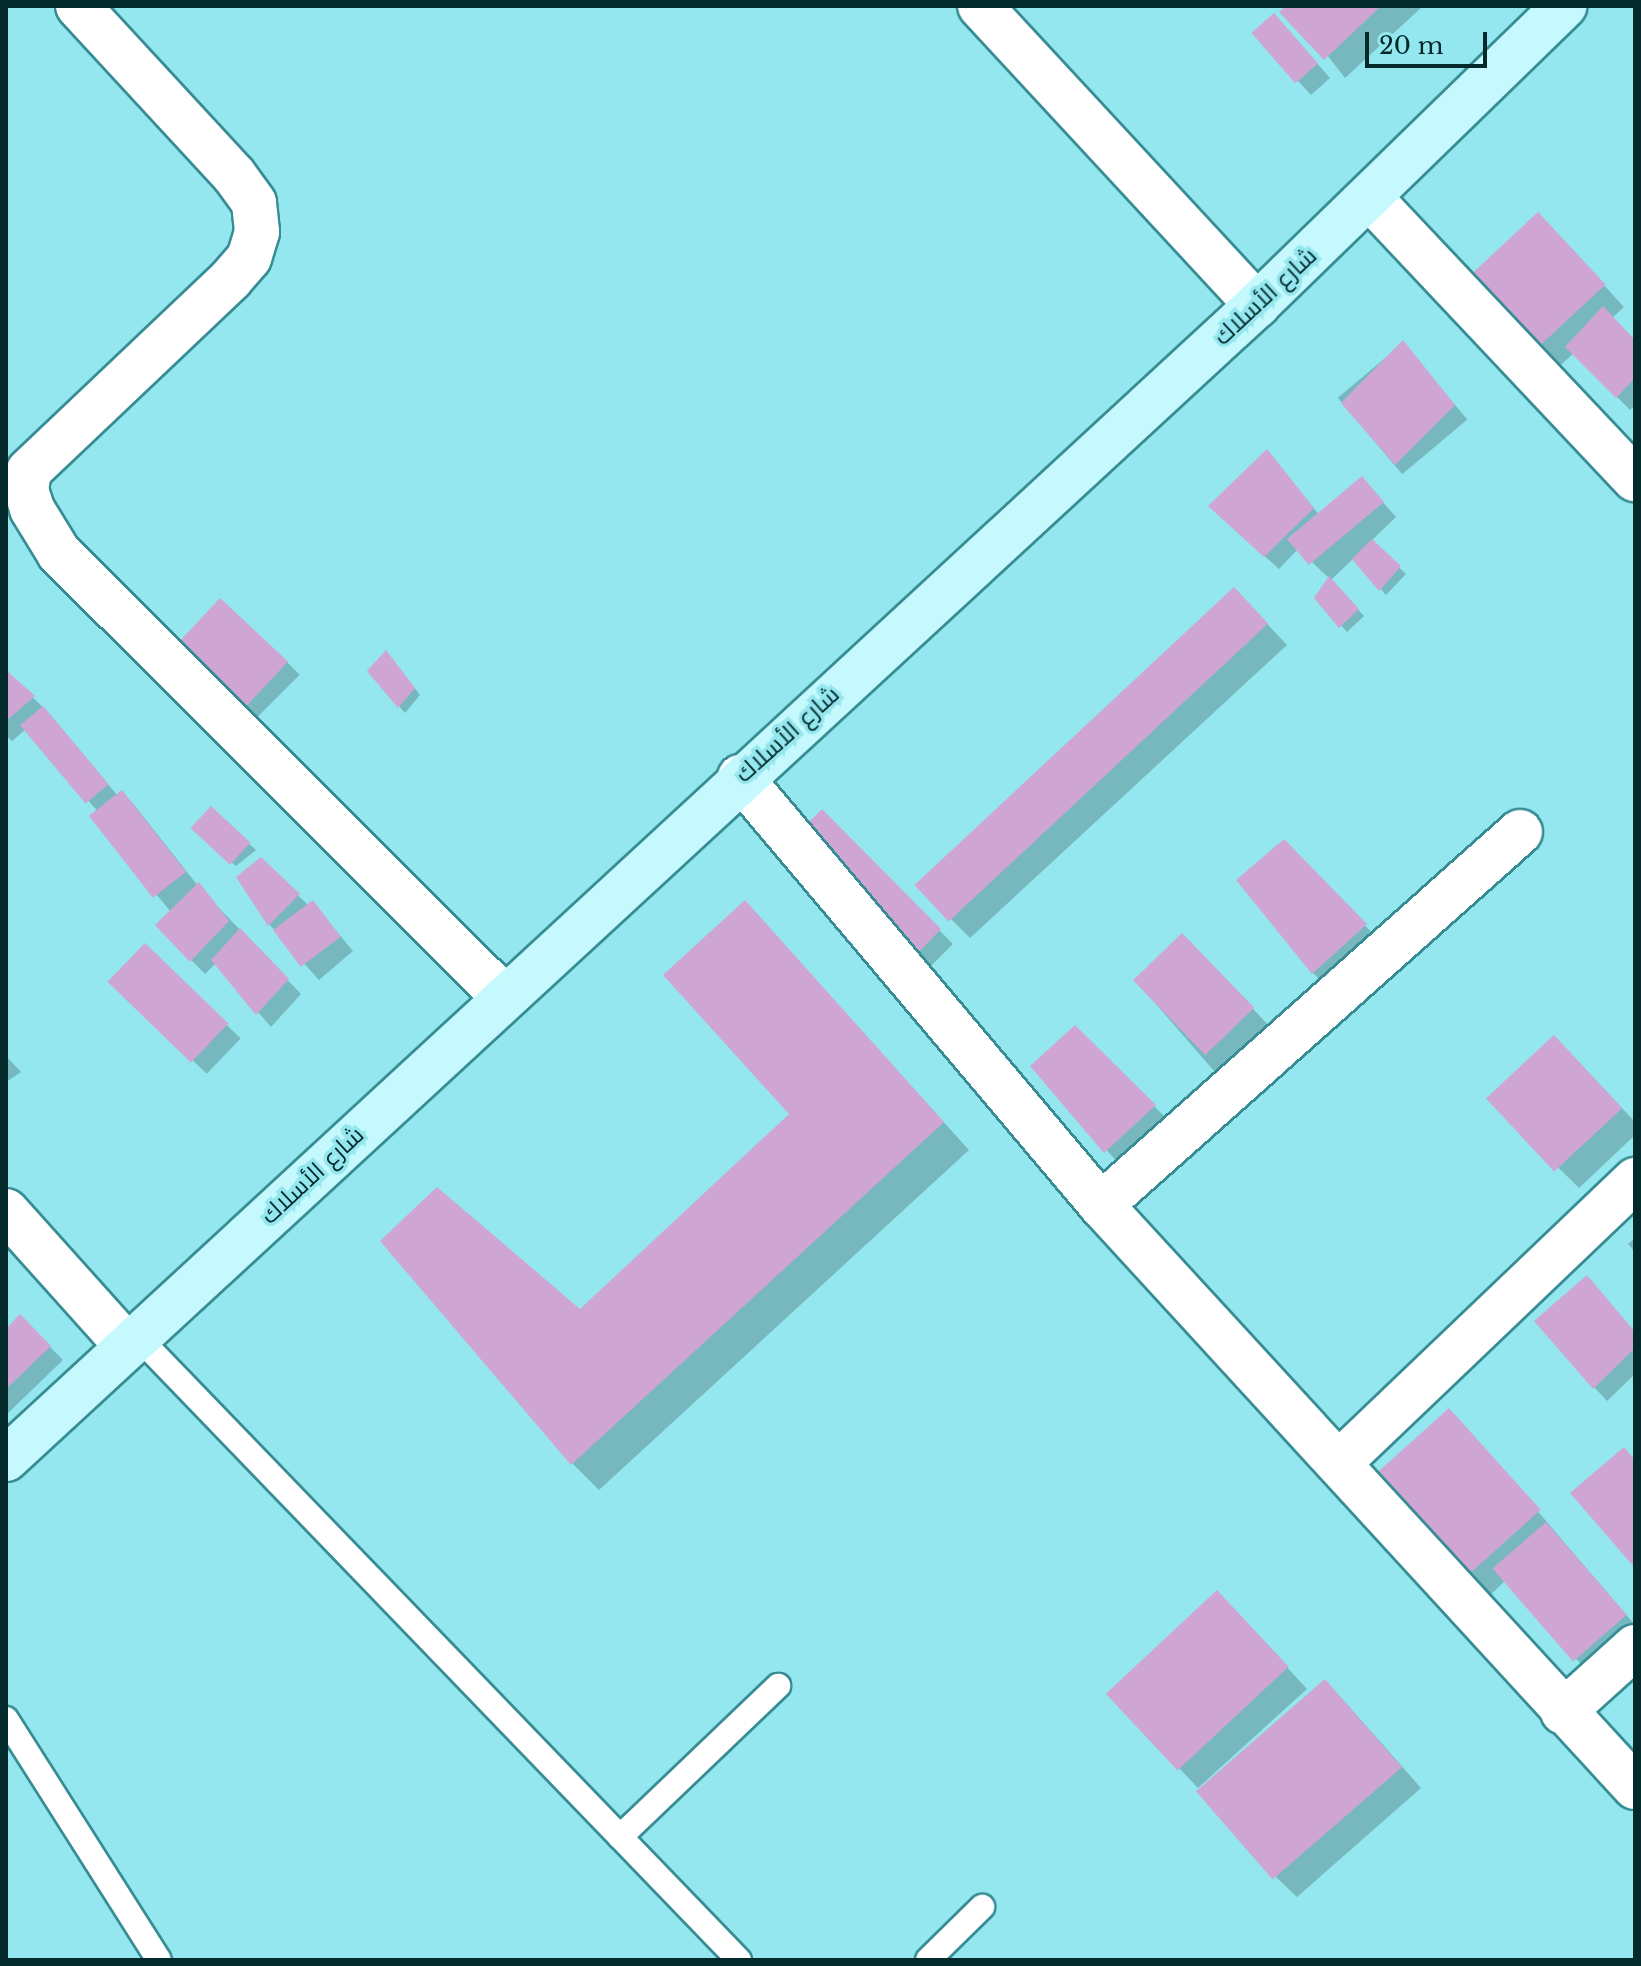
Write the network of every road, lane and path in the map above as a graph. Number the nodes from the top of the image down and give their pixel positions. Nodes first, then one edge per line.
1 (78, 6) edge
2 (980, 6) edge
3 (1565, 6) edge
4 (1369, 197) junction
5 (1257, 305) junction
6 (1635, 479) edge
7 (740, 777) junction
8 (1520, 832) dead end
9 (504, 997) junction
10 (1635, 1180) edge
11 (1101, 1205) junction
12 (6, 1211) edge
13 (132, 1341) junction
14 (6, 1459) edge
15 (1339, 1463) junction
16 (1635, 1647) edge
17 (778, 1686) dead end
18 (1563, 1712) junction
19 (6, 1719) edge
20 (1635, 1787) edge
21 (620, 1837) junction
22 (982, 1907) dead end
23 (159, 1960) edge
24 (739, 1960) edge
25 (928, 1960) edge

1 - 9 street
2 - 5 street
3 - 4 street, شارع الأسلاك
4 - 5 street, شارع الأسلاك
4 - 6 street
5 - 7 street, شارع الأسلاك
7 - 9 street, شارع الأسلاك
7 - 11 street
8 - 11 street
9 - 13 street, شارع الأسلاك
10 - 15 street
11 - 15 street
12 - 13 street
13 - 14 street, شارع الأسلاك
13 - 21 lane
15 - 18 street
16 - 18 street
17 - 21 lane
18 - 20 street
19 - 23 lane
21 - 24 lane
22 - 25 lane

